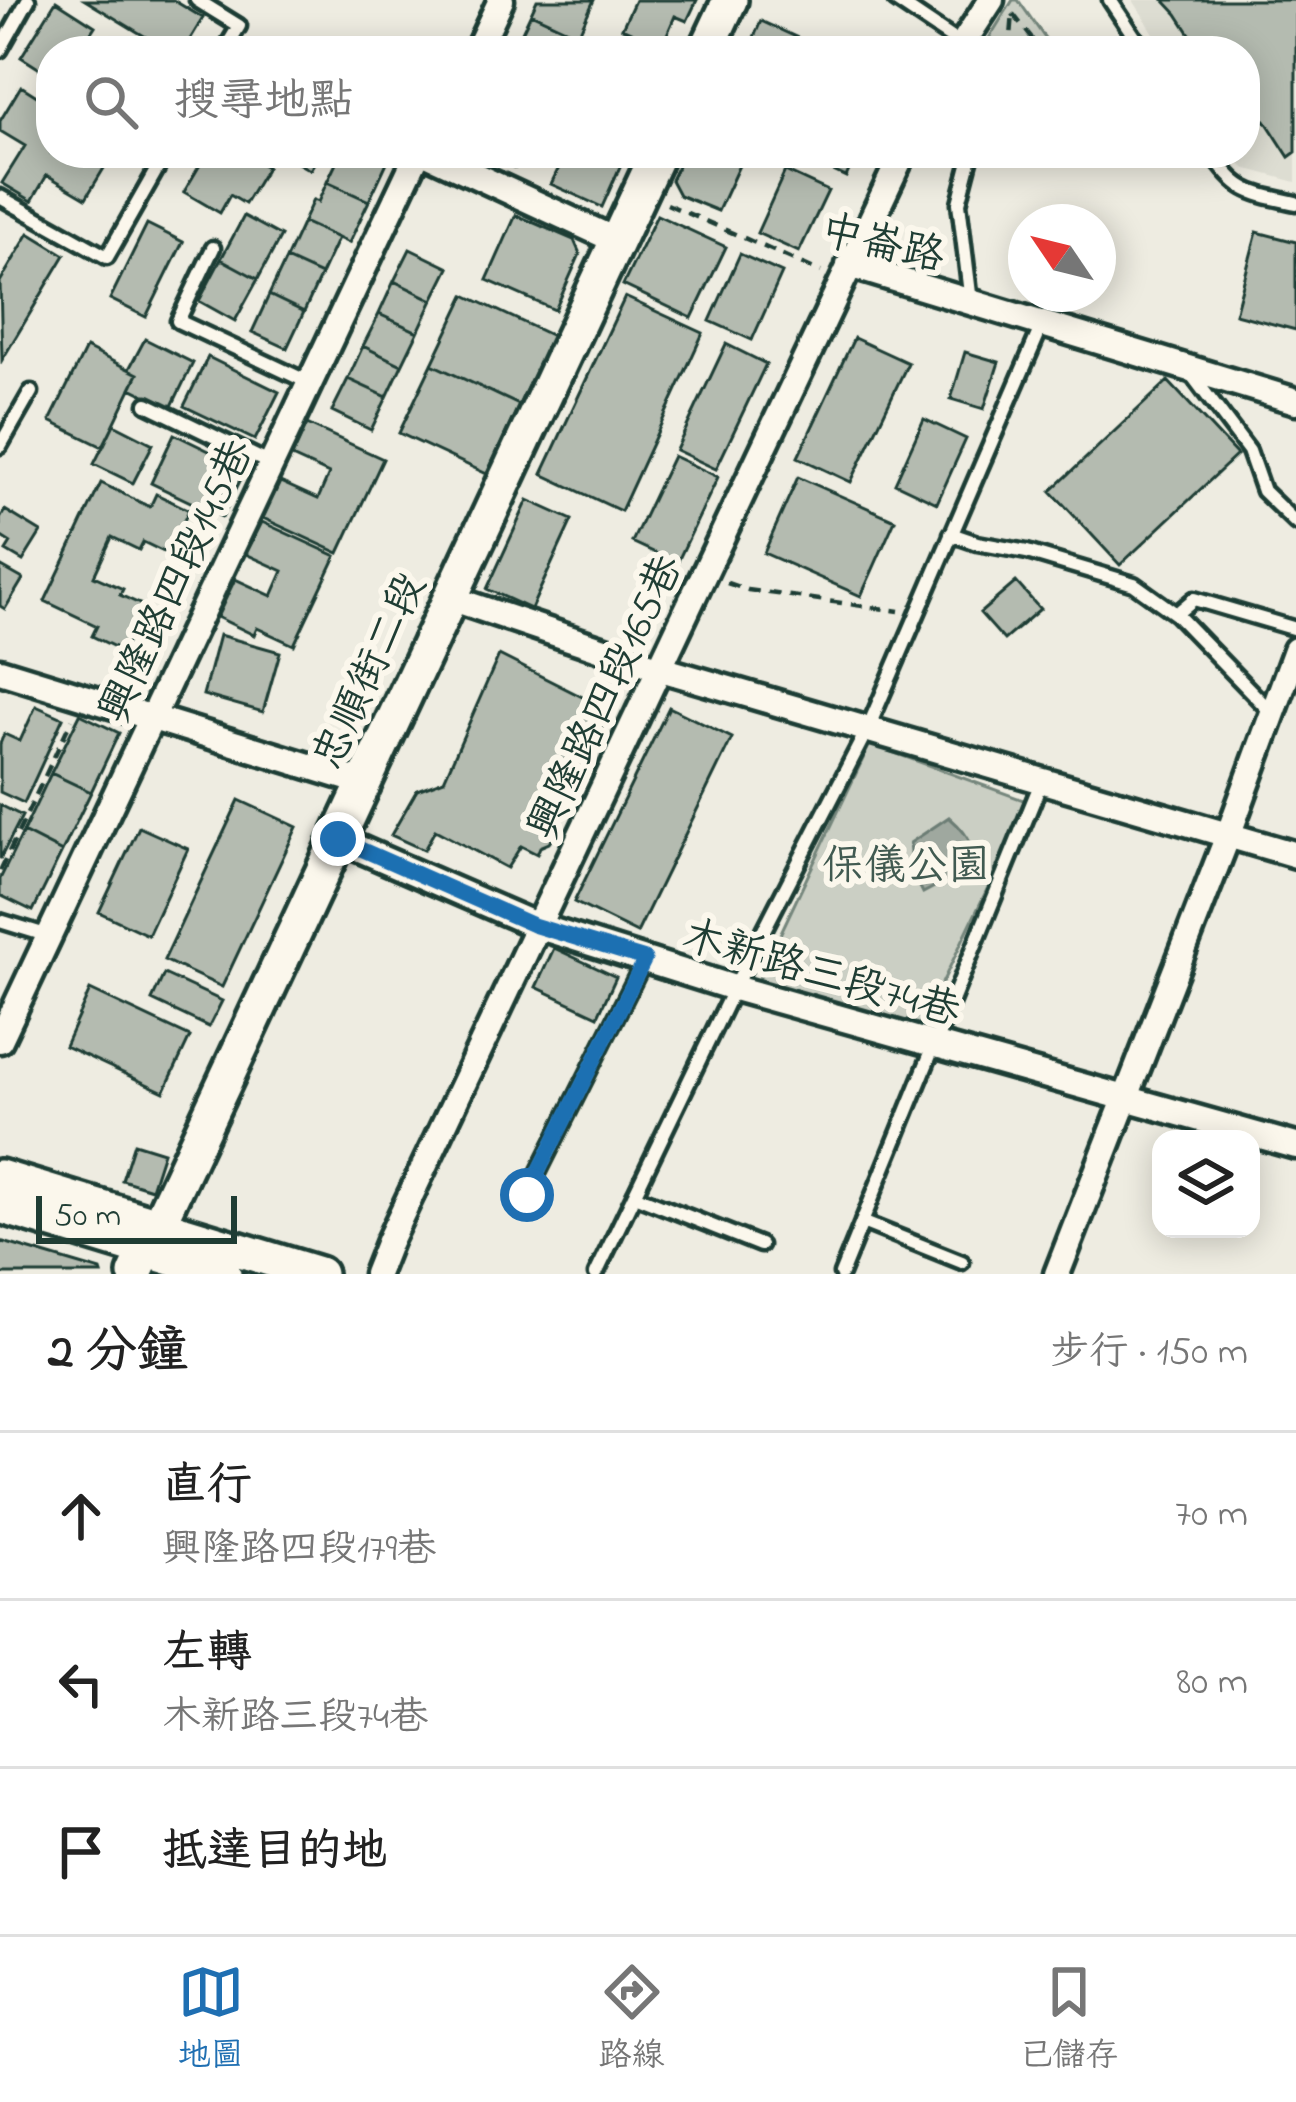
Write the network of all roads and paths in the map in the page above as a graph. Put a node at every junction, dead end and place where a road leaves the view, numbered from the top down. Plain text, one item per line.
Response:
1 (28, 0) edge
2 (197, 0) edge
3 (501, 0) edge
4 (730, 0) edge
5 (895, 0) edge
6 (1002, 0) edge
7 (1110, 0) edge
8 (1002, 7) edge
9 (232, 36) edge
10 (484, 36) edge
11 (713, 36) edge
12 (944, 36) edge
13 (972, 36) edge
14 (1011, 36) edge
15 (1030, 36) edge
16 (1134, 36) edge
17 (0, 50) edge
18 (157, 168) edge
19 (411, 168) edge
20 (459, 168) edge
21 (651, 168) edge
22 (896, 168) edge
23 (968, 168) edge
24 (1222, 168) edge
25 (640, 191) junction
26 (0, 197) edge
27 (1296, 202) edge
28 (617, 241) junction
29 (213, 248) dead end
30 (849, 265) junction
31 (971, 302) junction
32 (1042, 324) junction
33 (1186, 368) junction
34 (310, 383) junction
35 (31, 392) dead end
36 (1296, 401) edge
37 (147, 404) dead end
38 (0, 446) edge
39 (272, 464) junction
40 (1296, 523) edge
41 (951, 534) junction
42 (704, 576) junction
43 (451, 598) junction
44 (1176, 614) junction
45 (916, 616) junction
46 (1296, 629) edge
47 (1296, 650) edge
48 (661, 669) junction
49 (0, 671) edge
50 (82, 697) junction
51 (1273, 713) junction
52 (152, 718) junction
53 (868, 728) junction
54 (1042, 779) junction
55 (364, 783) junction
56 (1229, 833) junction
57 (338, 839) junction
58 (1296, 855) edge
59 (0, 871) edge
60 (0, 921) edge
61 (537, 926) junction
62 (49, 936) junction
63 (645, 959) junction
64 (734, 988) junction
65 (0, 1040) edge
66 (933, 1044) junction
67 (1125, 1098) junction
68 (1296, 1146) edge
69 (0, 1178) edge
70 (527, 1195) dead end
71 (634, 1195) junction
72 (0, 1206) edge
73 (862, 1222) junction
74 (760, 1245) dead end
75 (146, 1250) edge
76 (962, 1262) dead end
77 (224, 1274) edge
78 (320, 1274) edge
79 (376, 1274) edge
80 (596, 1274) edge
81 (841, 1274) edge
82 (1057, 1274) edge

1 - 17 lane
2 - 9 lane
3 - 10 street
4 - 11 street
5 - 12 lane
6 - 8 path
7 - 16 lane
8 - 13 street
8 - 14 path
8 - 15 path
18 - 26 lane
19 - 34 street, 興隆路四段145巷
20 - 28 street
21 - 25 street, 忠順街二段
22 - 30 street, 興隆路四段165巷
23 - 31 lane
24 - 27 lane
25 - 28 street, 忠順街二段
25 - 30 path, 中崙路
28 - 43 street, 忠順街二段
29 - 34 lane
30 - 31 street, 中崙路
30 - 42 street, 興隆路四段165巷
31 - 32 street, 中崙路
32 - 33 street, 中崙路
32 - 41 lane
33 - 36 street, 中崙路
33 - 40 lane
34 - 39 street, 興隆路四段145巷
35 - 38 lane
37 - 39 lane
39 - 52 street, 興隆路四段145巷
41 - 44 lane
41 - 45 lane
42 - 45 path
42 - 48 street, 興隆路四段165巷
43 - 48 street
43 - 55 street, 忠順街二段
44 - 46 lane
44 - 51 lane
45 - 53 lane
47 - 51 street
48 - 53 street
48 - 61 street, 興隆路四段165巷
49 - 50 street
50 - 52 street
50 - 59 path
51 - 56 street
52 - 55 street
52 - 62 street, 興隆路四段145巷
53 - 54 street
53 - 64 lane
54 - 56 street
54 - 66 lane
55 - 57 street, 忠順街二段
56 - 58 street
56 - 67 street
57 - 61 street, 木新路三段74巷
57 - 75 street, 忠順街二段
60 - 62 lane
61 - 63 street, 木新路三段74巷
61 - 79 street, 興隆路四段165巷
62 - 65 street, 興隆路四段145巷
63 - 64 street, 木新路三段74巷
63 - 70 lane
64 - 66 street, 木新路三段74巷
64 - 71 lane
66 - 67 street, 木新路三段74巷
66 - 73 lane
67 - 68 street, 木新路三段74巷
67 - 82 street
69 - 75 street
71 - 74 lane
71 - 80 lane
72 - 75 street
73 - 76 lane
73 - 81 lane
75 - 77 street
75 - 78 street

